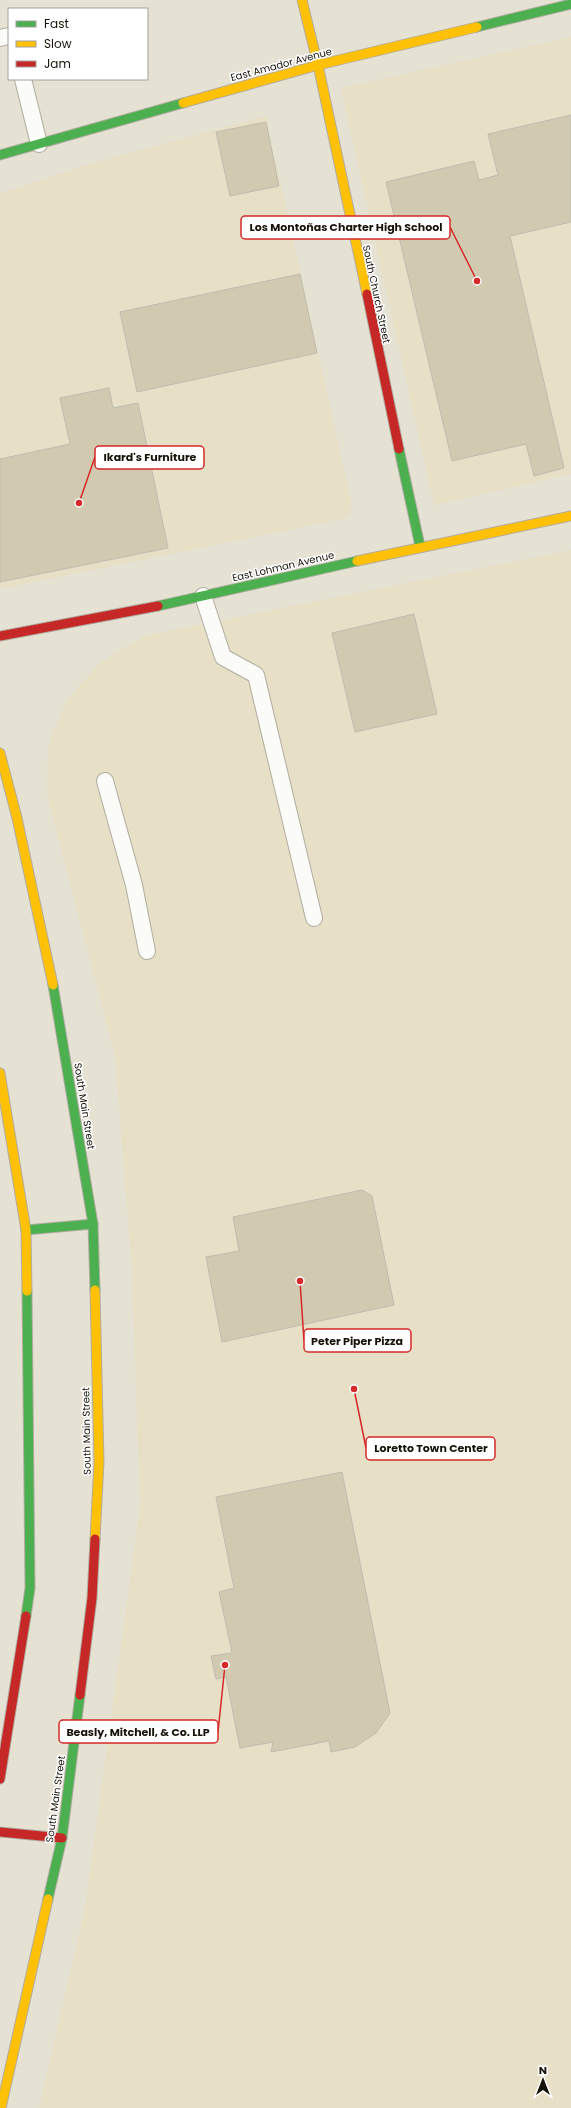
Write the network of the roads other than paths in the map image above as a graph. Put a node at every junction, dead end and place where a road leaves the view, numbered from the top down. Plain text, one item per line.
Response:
1 (302, 0) edge
2 (571, 4) edge
3 (318, 65) junction
4 (22, 80) edge
5 (39, 144) junction
6 (0, 155) edge
7 (571, 516) edge
8 (420, 546) junction
9 (202, 596) junction
10 (0, 636) edge
11 (0, 753) edge
12 (105, 781) dead end
13 (314, 918) dead end
14 (147, 951) dead end
15 (0, 1073) edge
16 (93, 1224) junction
17 (26, 1230) junction
18 (0, 1779) edge
19 (0, 1832) edge
20 (62, 1838) junction
21 (1, 2108) edge

1 - 3 main road, South Church Street
2 - 3 main road, East Amador Avenue
3 - 5 main road, East Amador Avenue
3 - 8 main road, South Church Street
4 - 5 lane
5 - 6 main road, East Amador Avenue
7 - 8 main road, East Lohman Avenue
8 - 9 main road, East Lohman Avenue
9 - 10 main road, East Lohman Avenue
9 - 13 lane
11 - 16 main road, South Main Street
12 - 14 lane
15 - 17 main road
16 - 17 main road
16 - 20 main road, South Main Street
17 - 18 main road
19 - 20 main road
20 - 21 main road, South Main Street

